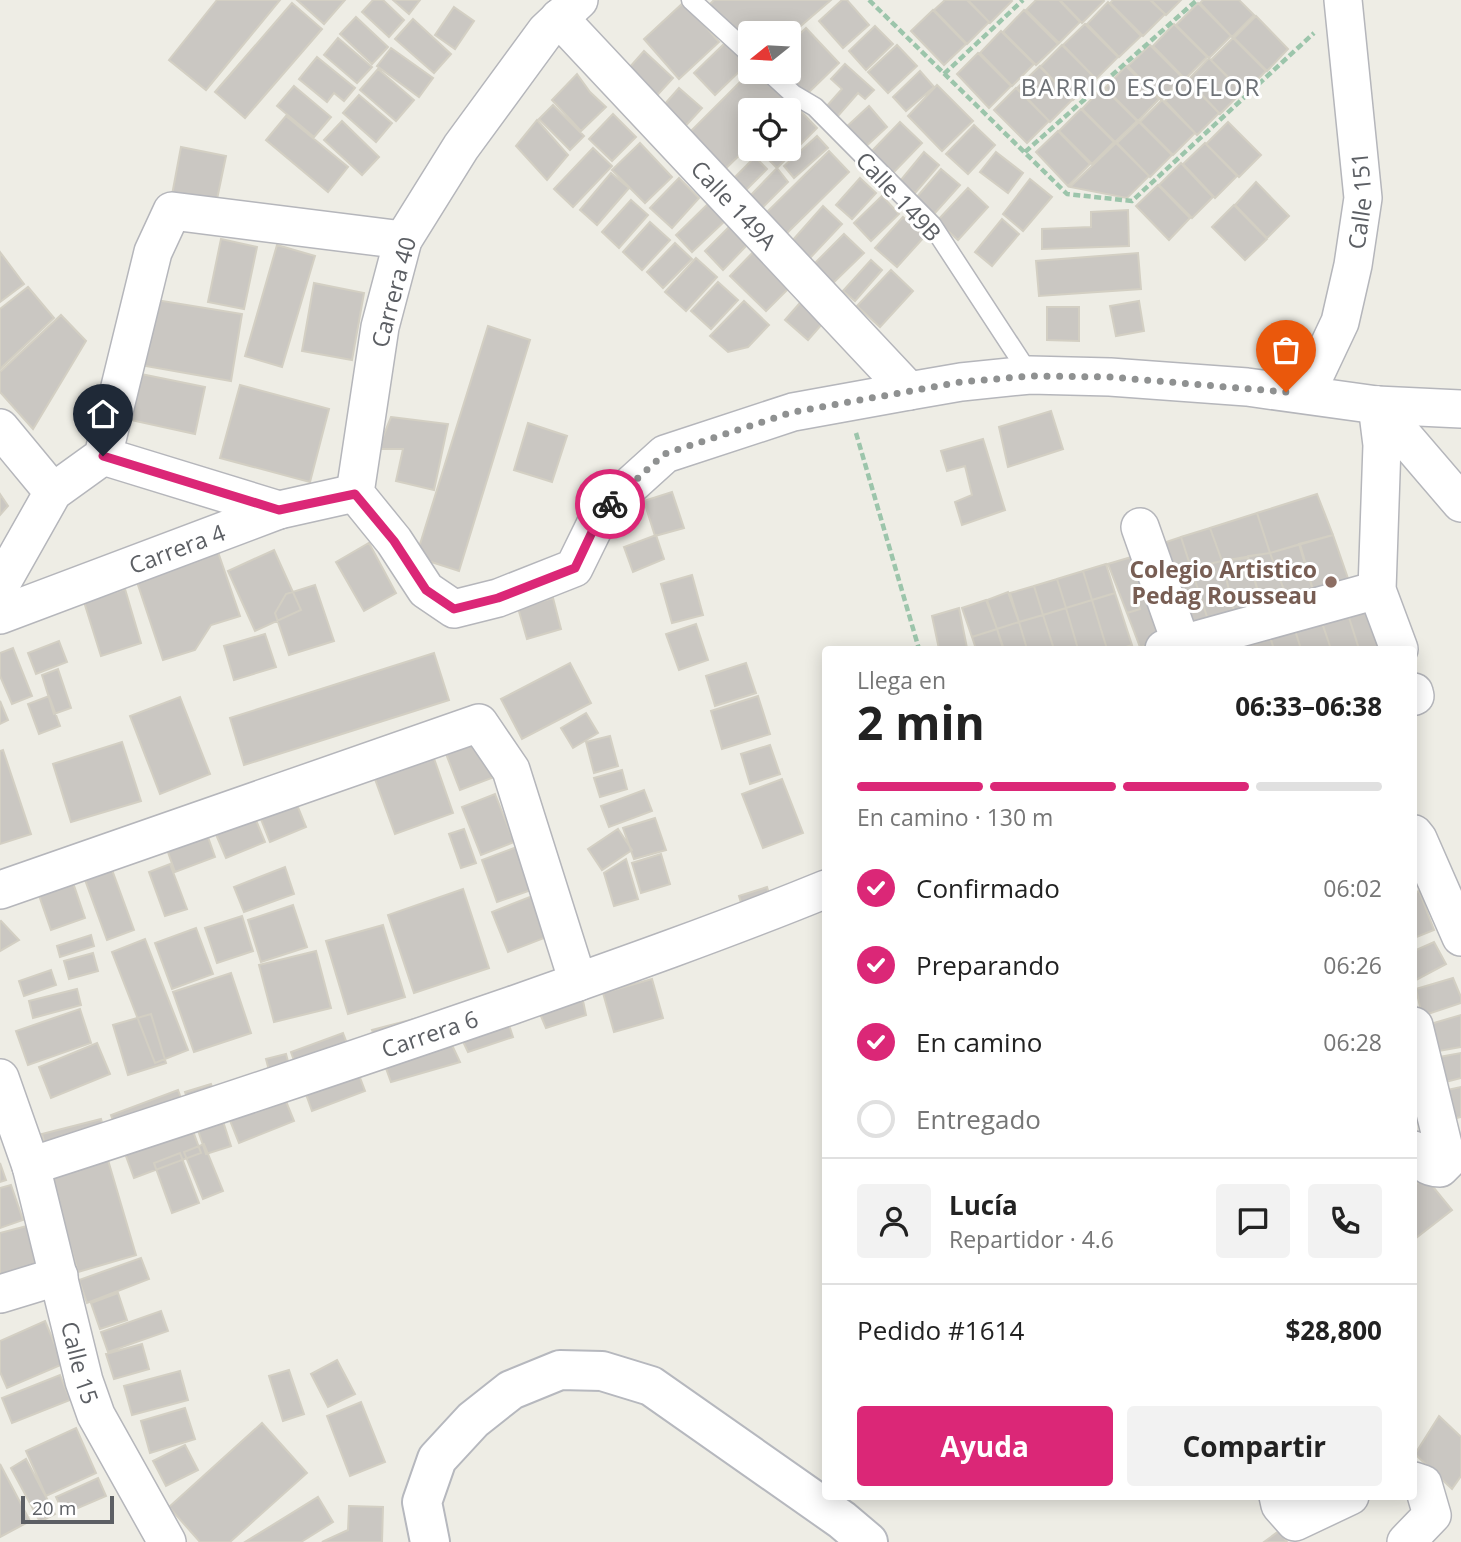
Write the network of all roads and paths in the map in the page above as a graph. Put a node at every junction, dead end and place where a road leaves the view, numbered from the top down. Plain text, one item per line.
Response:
1 (691, 0) edge
2 (869, 0) edge
3 (1023, 0) edge
4 (1197, 0) edge
5 (1344, 2) edge
6 (569, 9) edge
7 (738, 43) edge
8 (944, 74) junction
9 (782, 84) edge
10 (1024, 153) junction
11 (402, 240) junction
12 (1030, 376) junction
13 (909, 391) junction
14 (1306, 394) junction
15 (847, 402) junction
16 (1377, 405) junction
17 (1461, 409) edge
18 (0, 428) edge
19 (103, 456) junction
20 (53, 492) junction
21 (355, 494) junction
22 (1461, 503) edge
23 (279, 510) junction
24 (1140, 527) dead end
25 (0, 586) edge
26 (1377, 590) junction
27 (0, 615) edge
28 (918, 646) edge
29 (1175, 646) edge
30 (1183, 646) edge
31 (1398, 646) edge
32 (1417, 843) edge
33 (0, 890) edge
34 (822, 891) edge
35 (1461, 937) edge
36 (578, 982) junction
37 (1417, 1038) edge
38 (0, 1078) edge
39 (1417, 1155) edge
40 (31, 1166) junction
41 (59, 1276) junction
42 (0, 1294) edge
43 (1417, 1482) edge
44 (1279, 1500) edge
45 (1342, 1500) edge
46 (166, 1542) edge
47 (430, 1542) edge
48 (868, 1542) edge
49 (1406, 1542) edge

1 - 7 lane
2 - 8 path
3 - 8 path
4 - 10 path
5 - 10 path
5 - 14 street, Calle 151
6 - 11 street, Carrera 40
6 - 13 street, Calle 149A
8 - 10 path
9 - 12 lane, Calle 149B
11 - 19 street
11 - 21 street, Carrera 40
12 - 13 street
12 - 14 street
13 - 15 street
14 - 16 street
15 - 21 street
15 - 28 path
16 - 17 street
16 - 22 street
16 - 26 street
18 - 20 street
19 - 20 street
19 - 23 street
20 - 25 street
21 - 23 street, Carrera 4
23 - 27 street, Carrera 4
24 - 29 street
26 - 30 street
26 - 31 street
32 - 35 street
33 - 36 street
34 - 36 street, Carrera 6
36 - 40 street, Carrera 6
37 - 39 street
38 - 40 street
40 - 41 street, Calle 15
41 - 42 street
41 - 46 street, Calle 15
43 - 49 street
44 - 45 street
47 - 48 street

